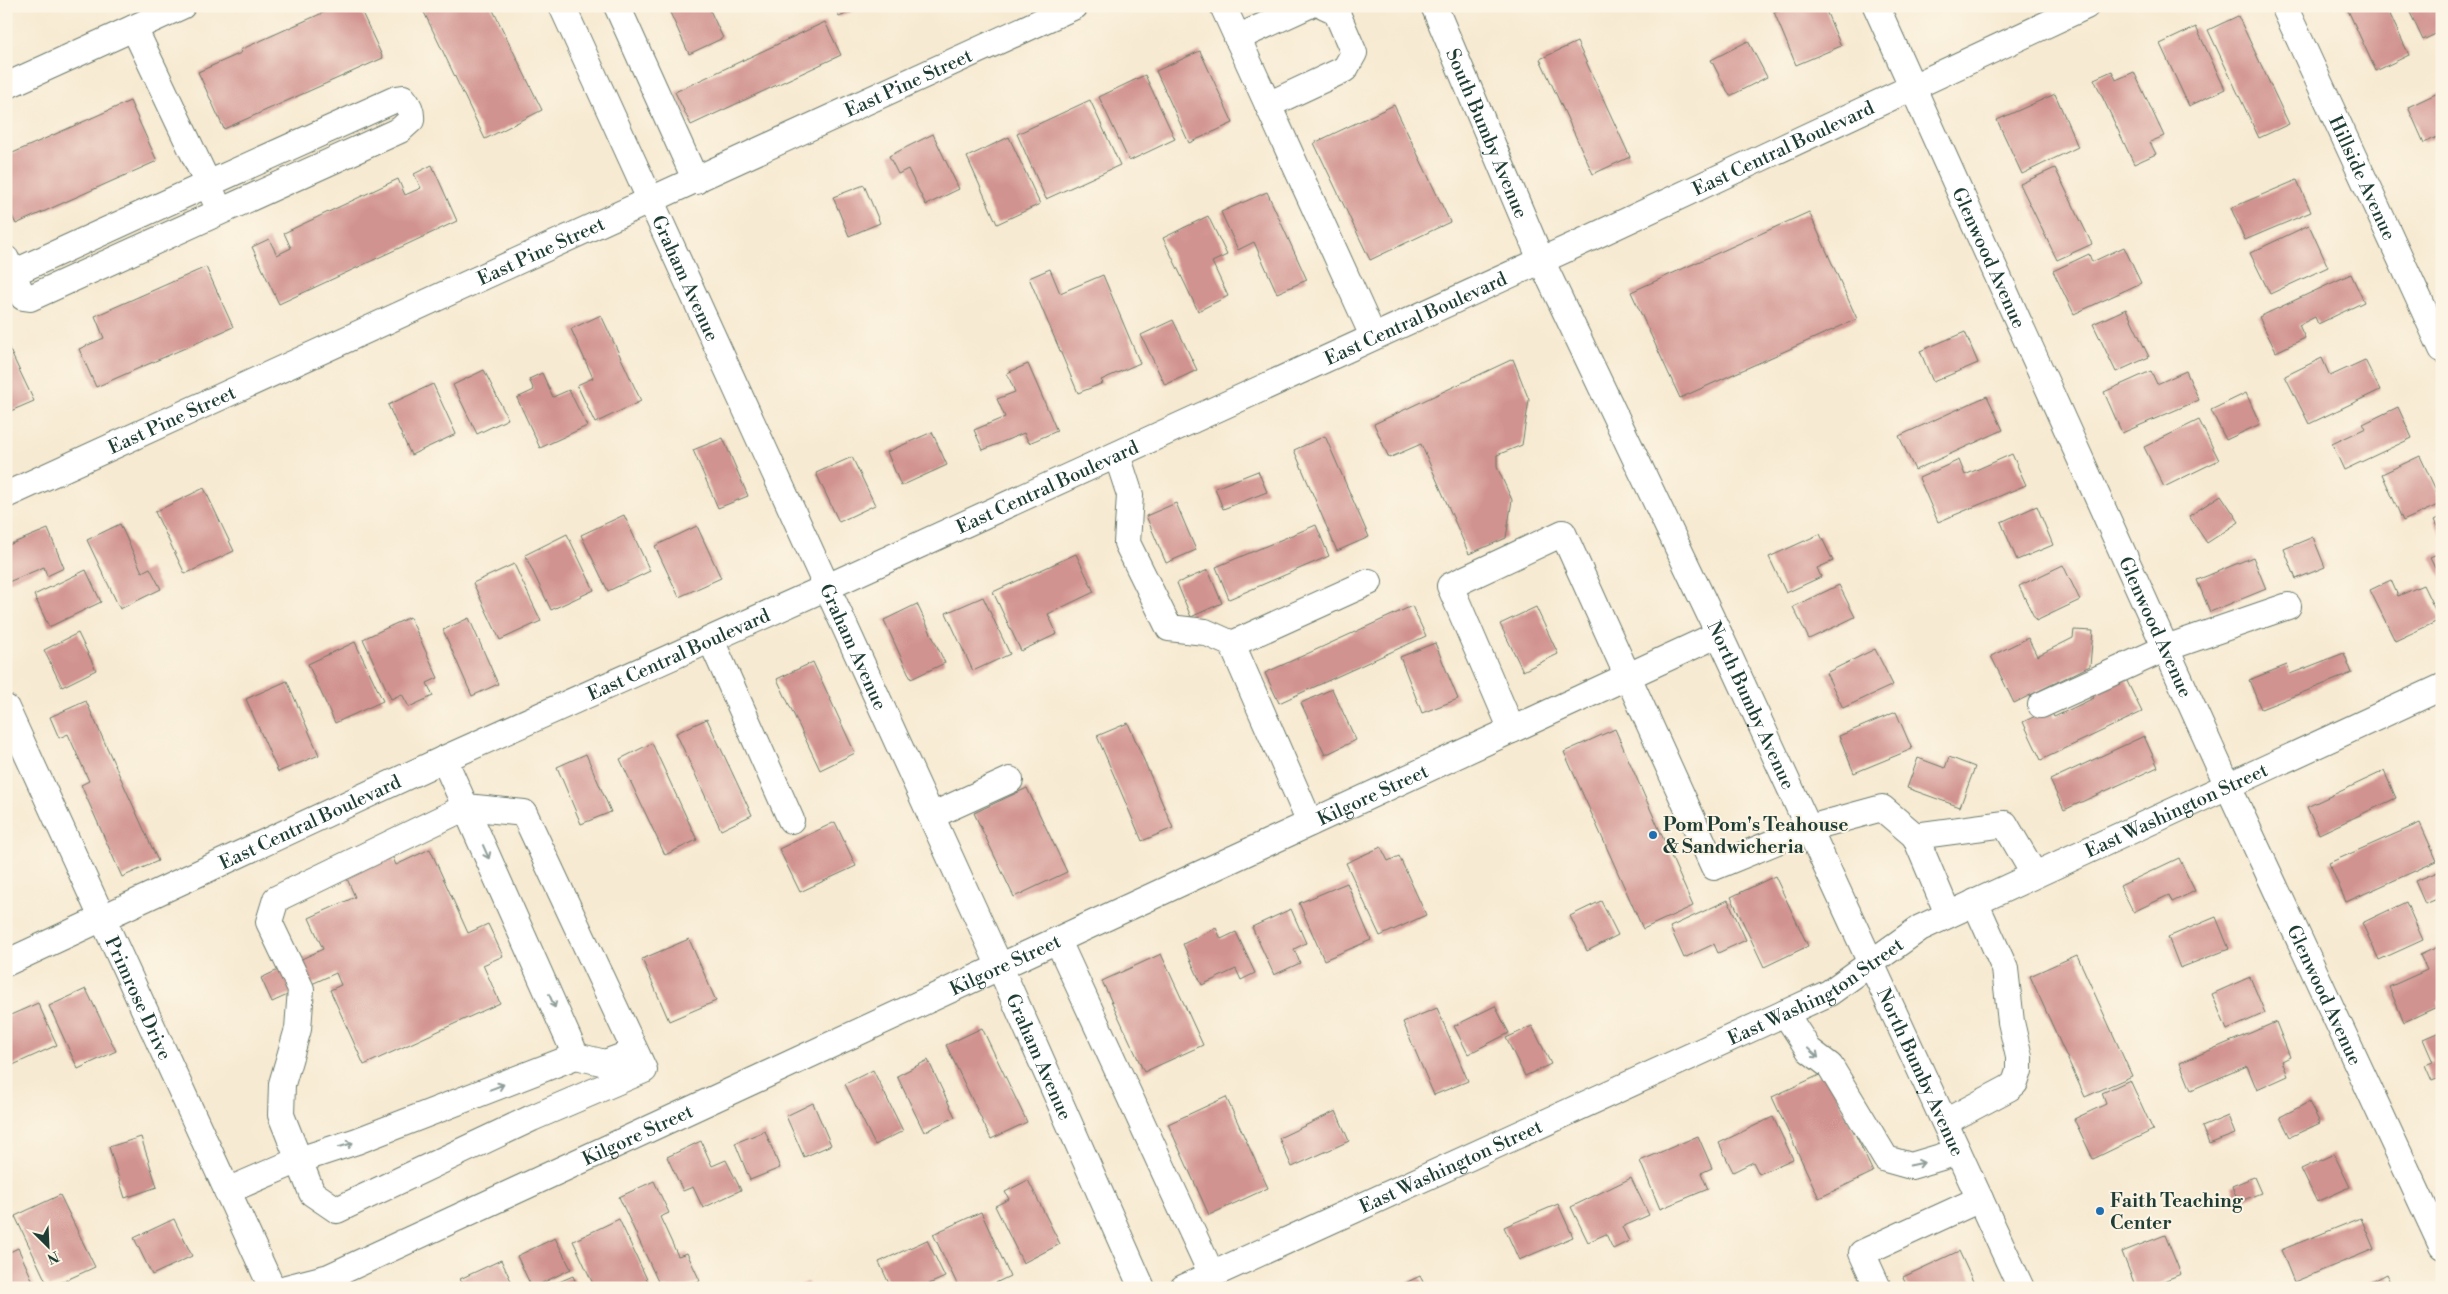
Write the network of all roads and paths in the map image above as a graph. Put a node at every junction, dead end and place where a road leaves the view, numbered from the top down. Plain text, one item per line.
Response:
1 (182, 6) edge
2 (562, 6) edge
3 (617, 6) edge
4 (1075, 6) edge
5 (1223, 6) edge
6 (1307, 6) edge
7 (1325, 6) edge
8 (1434, 6) edge
9 (1876, 6) edge
10 (2086, 6) edge
11 (2284, 6) edge
12 (134, 28) junction
13 (1237, 38) junction
14 (6, 86) edge
15 (1912, 86) junction
16 (1268, 105) junction
17 (696, 181) junction
18 (208, 184) junction
19 (649, 202) junction
20 (220, 211) junction
21 (1541, 260) junction
22 (9, 266) edge
23 (1373, 336) junction
24 (2442, 349) edge
25 (1117, 455) junction
26 (6, 495) edge
27 (1369, 582) dead end
28 (825, 588) junction
29 (2288, 606) dead end
30 (1719, 634) junction
31 (711, 640) junction
32 (1232, 644) junction
33 (2166, 648) junction
34 (1628, 676) junction
35 (2442, 687) edge
36 (2041, 705) dead end
37 (6, 708) edge
38 (1512, 730) junction
39 (444, 759) junction
40 (1010, 780) dead end
41 (2227, 784) junction
42 (466, 808) junction
43 (931, 816) junction
44 (791, 820) dead end
45 (1310, 824) junction
46 (1810, 828) junction
47 (1915, 836) junction
48 (2034, 874) junction
49 (1975, 902) junction
50 (1948, 914) junction
51 (103, 919) junction
52 (1058, 941) junction
53 (1872, 962) junction
54 (6, 963) edge
55 (1000, 967) junction
56 (1785, 1013) junction
57 (576, 1056) junction
58 (640, 1061) junction
59 (1945, 1122) junction
60 (1958, 1152) junction
61 (299, 1160) junction
62 (227, 1192) junction
63 (1980, 1199) junction
64 (2442, 1246) edge
65 (1212, 1275) junction
66 (272, 1288) edge
67 (286, 1288) edge
68 (1142, 1288) edge
69 (1183, 1288) edge
70 (1878, 1288) edge
71 (2021, 1288) edge

1 - 12 street
2 - 19 street, Graham Avenue
3 - 17 street
4 - 17 street, East Pine Street
5 - 13 street
6 - 13 street
7 - 16 street
8 - 21 street, South Bumby Avenue
9 - 15 street, Glenwood Avenue
10 - 15 street, East Central Boulevard
11 - 24 street, Hillside Avenue
12 - 14 street
12 - 18 street
13 - 16 street
15 - 21 street, East Central Boulevard
15 - 33 street, Glenwood Avenue
16 - 23 street
17 - 19 street, East Pine Street
18 - 20 street
18 - 20 street
18 - 22 street
19 - 26 street, East Pine Street
19 - 28 street, Graham Avenue
20 - 22 street
21 - 23 street, East Central Boulevard
21 - 30 street, North Bumby Avenue
23 - 25 street, East Central Boulevard
25 - 28 street, East Central Boulevard
25 - 32 street
27 - 32 street
28 - 31 street, East Central Boulevard
28 - 43 street, Graham Avenue
29 - 33 street
30 - 34 street, Kilgore Street
30 - 46 street, North Bumby Avenue
31 - 39 street, East Central Boulevard
31 - 44 street
32 - 45 street
33 - 36 street
33 - 41 street, Glenwood Avenue
34 - 38 street, Kilgore Street
34 - 38 street
34 - 46 street
35 - 41 street, East Washington Street
37 - 51 street, Primrose Drive
38 - 45 street, Kilgore Street
39 - 42 street
39 - 51 street, East Central Boulevard
40 - 43 street
41 - 48 street, East Washington Street
41 - 64 street, Glenwood Avenue
42 -> 57 street
42 - 58 street
42 - 61 street
43 - 55 street, Graham Avenue
45 - 52 street, Kilgore Street
46 - 47 street
46 - 53 street, North Bumby Avenue
47 - 48 street
47 - 50 street
48 - 49 street, East Washington Street
49 - 50 street, East Washington Street
49 - 59 street
50 - 53 street, East Washington Street
51 - 54 street, East Central Boulevard
51 - 62 street, Primrose Drive
52 - 55 street, Kilgore Street
52 - 65 street
53 - 56 street, East Washington Street
53 - 59 street, North Bumby Avenue
55 - 67 street, Kilgore Street
55 - 68 street, Graham Avenue
56 -> 60 street
56 - 65 street, East Washington Street
57 - 58 street
61 -> 57 street
58 - 61 street
59 - 60 street, North Bumby Avenue
60 - 63 street, North Bumby Avenue
61 - 62 street
62 - 66 street, Primrose Drive
63 - 70 street
63 - 71 street, North Bumby Avenue
65 - 69 street, East Washington Street

